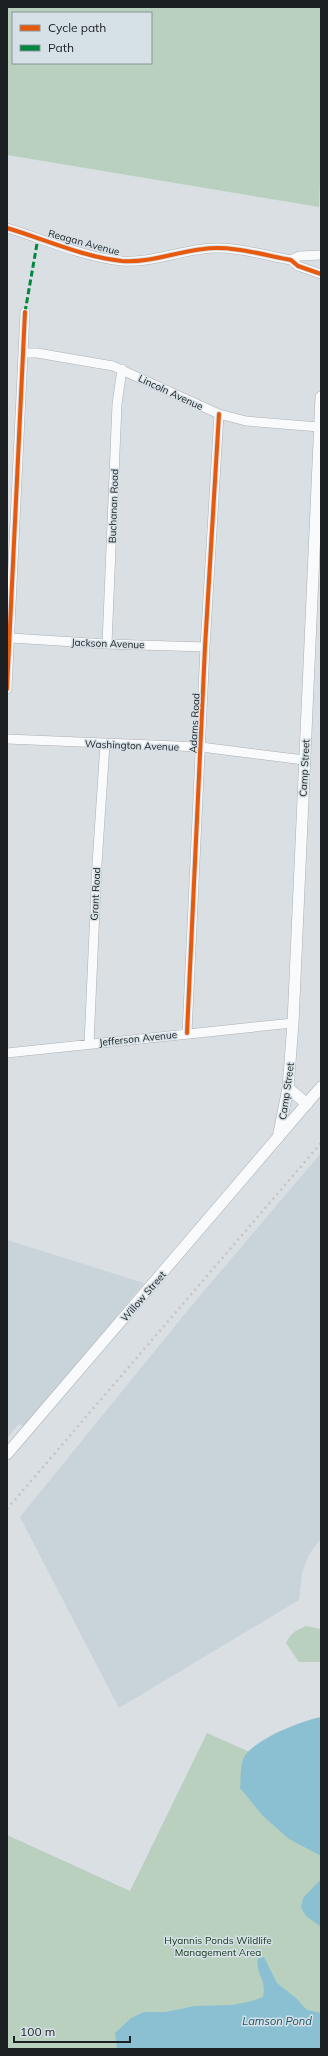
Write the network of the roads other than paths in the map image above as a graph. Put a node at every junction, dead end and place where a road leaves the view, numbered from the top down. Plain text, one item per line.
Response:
1 (7, 228) edge
2 (321, 255) edge
3 (291, 260) junction
4 (321, 274) edge
5 (25, 312) dead end
6 (23, 353) junction
7 (122, 369) junction
8 (321, 397) edge
9 (321, 403) edge
10 (219, 414) junction
11 (319, 427) junction
12 (11, 638) junction
13 (107, 644) junction
14 (205, 647) junction
15 (7, 689) edge
16 (7, 739) edge
17 (105, 744) junction
18 (201, 747) junction
19 (304, 760) junction
20 (293, 1023) junction
21 (187, 1033) junction
22 (89, 1044) junction
23 (7, 1053) edge
24 (321, 1087) edge
25 (288, 1088) junction
26 (307, 1104) junction
27 (278, 1138) junction
28 (7, 1454) edge

1 - 3 street, Reagan Avenue
2 - 3 street, Reagan Avenue
3 - 4 street, Reagan Avenue
5 - 6 street
6 - 7 street, Lincoln Avenue
6 - 12 street
7 - 10 street, Lincoln Avenue
7 - 13 street, Buchanan Road
8 - 9 main road, Camp Street
9 - 11 main road, Camp Street
10 - 11 street, Lincoln Avenue
10 - 14 street, Adams Road
11 - 19 main road, Camp Street
12 - 13 street, Jackson Avenue
12 - 15 street
13 - 14 street, Jackson Avenue
14 - 18 street, Adams Road
16 - 17 street, Washington Avenue
17 - 18 street, Washington Avenue
17 - 22 street, Grant Road
18 - 19 street, Washington Avenue
18 - 21 street, Adams Road
19 - 20 main road, Camp Street
20 - 21 street, Jefferson Avenue
20 - 25 main road, Camp Street
21 - 22 street, Jefferson Avenue
22 - 23 street, Jefferson Avenue
24 - 26 main road, Willow Street
25 - 26 main road
25 - 27 main road, Camp Street
26 - 27 main road, Willow Street
27 - 28 main road, Willow Street

